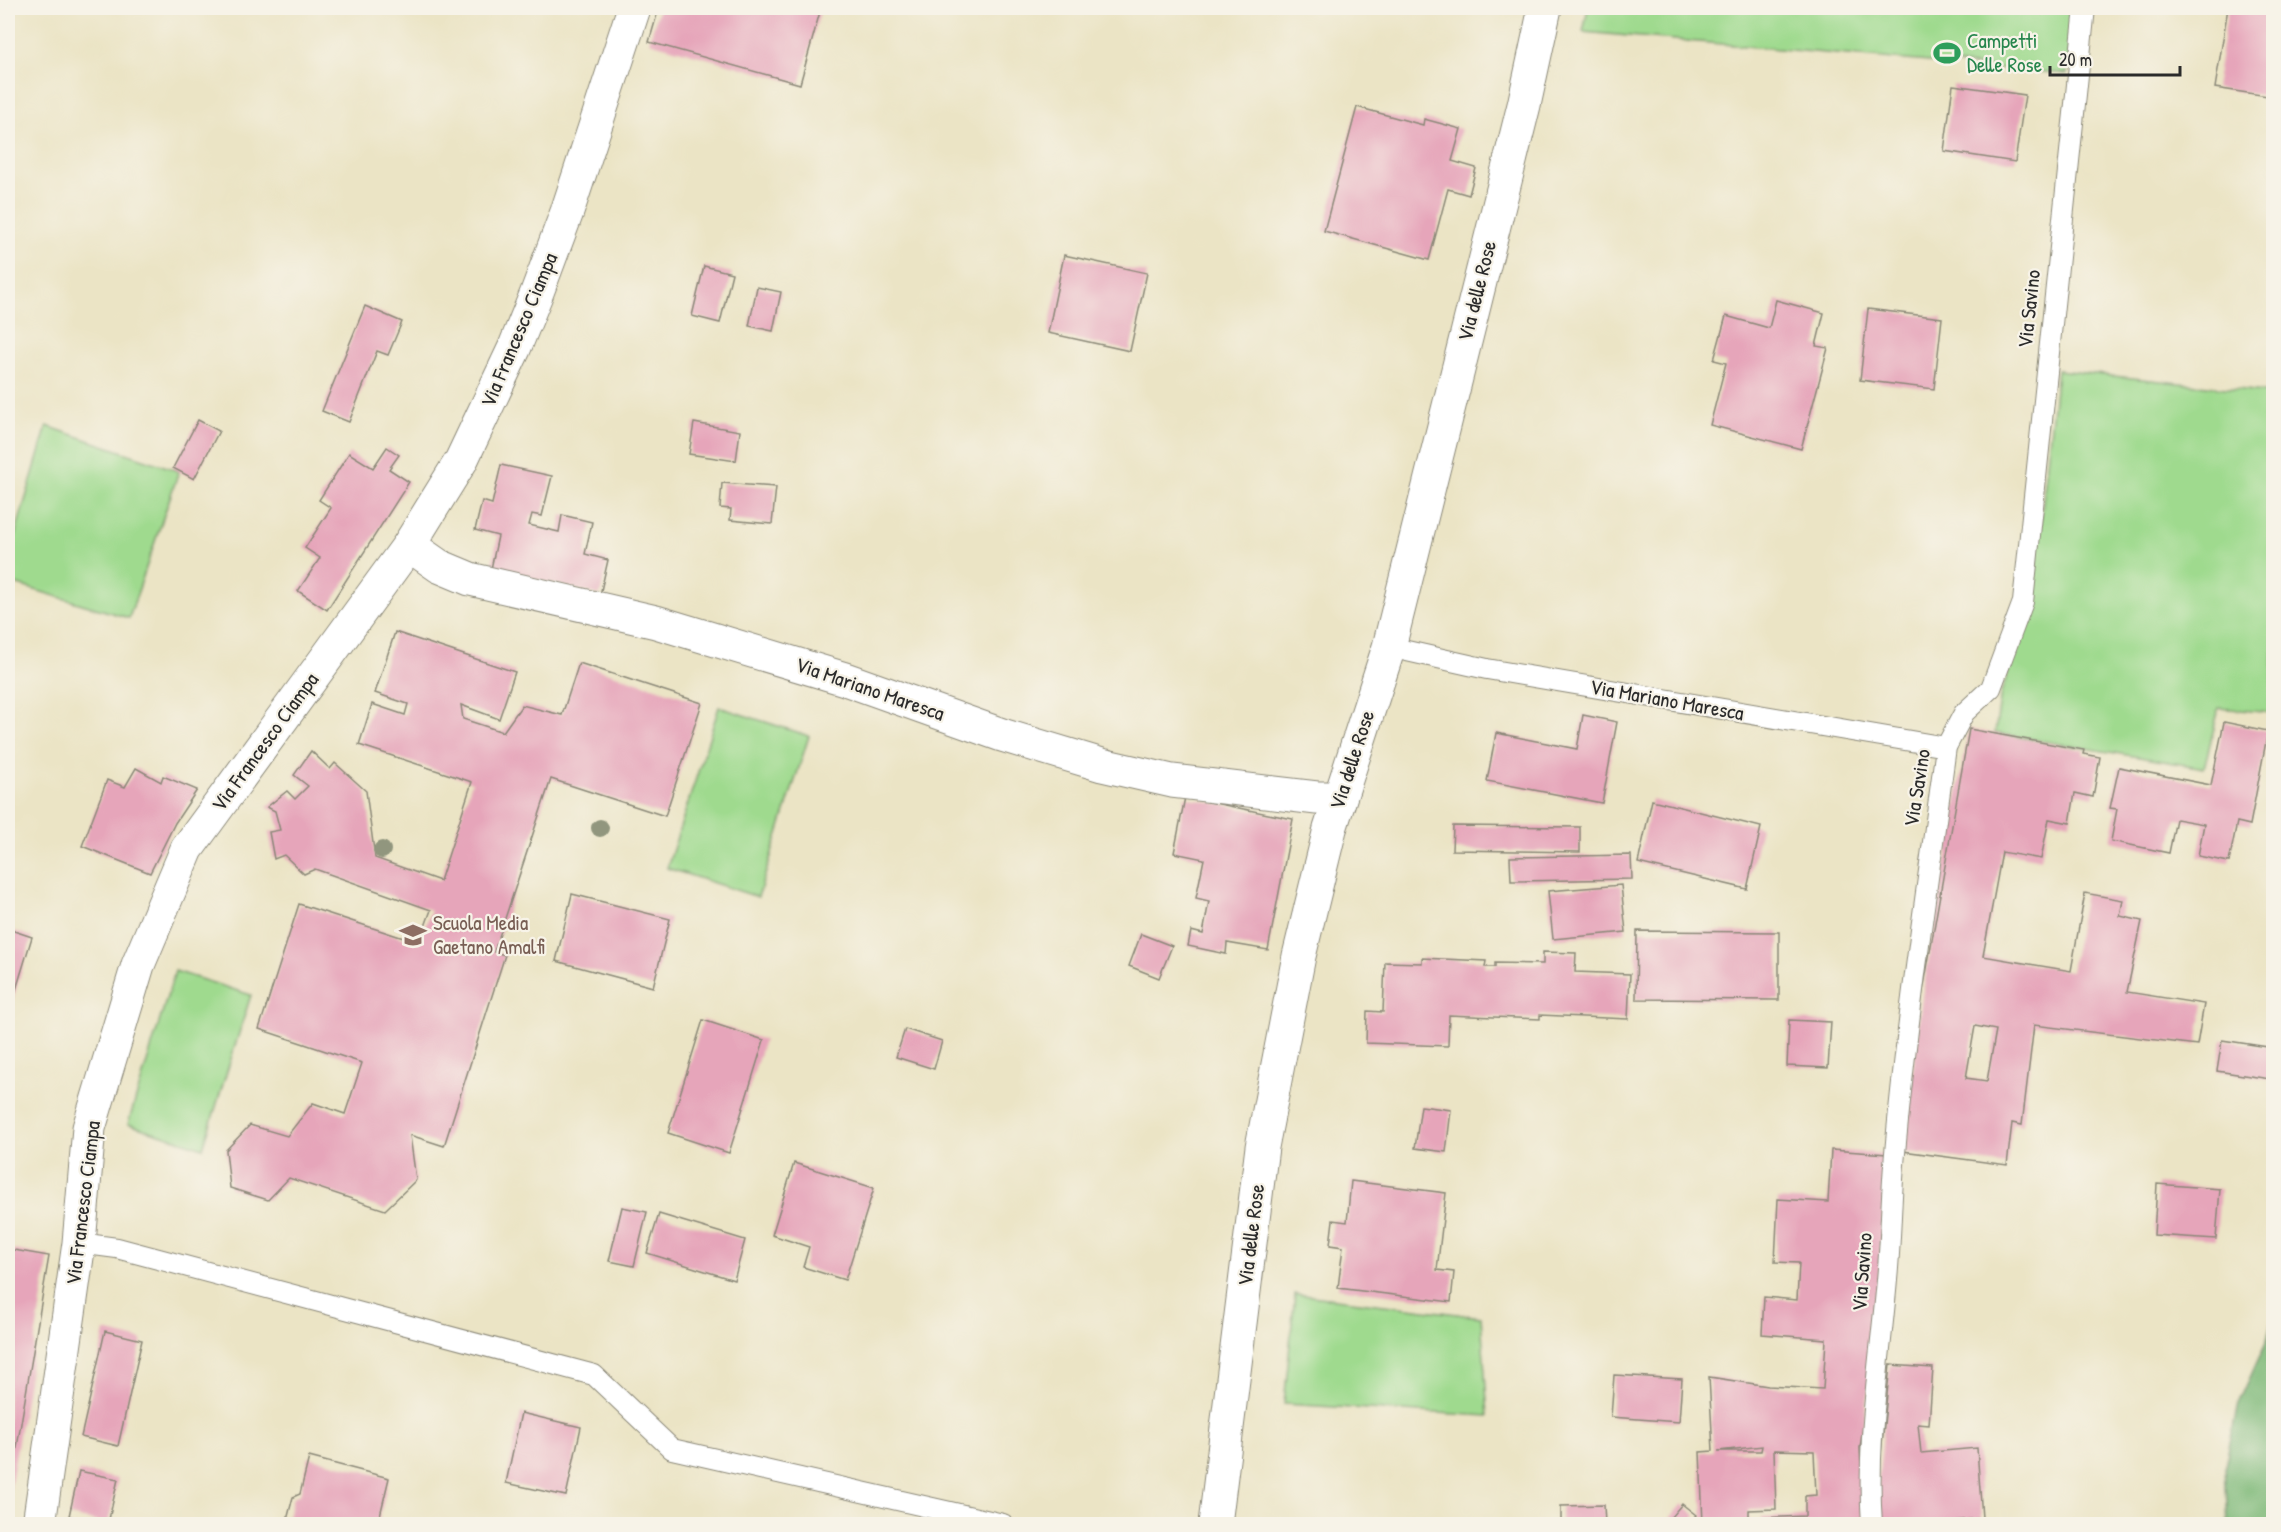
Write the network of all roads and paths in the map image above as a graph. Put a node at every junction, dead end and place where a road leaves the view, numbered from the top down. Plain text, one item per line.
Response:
1 (634, 8) edge
2 (1545, 8) edge
3 (2085, 8) edge
4 (410, 545) junction
5 (1389, 647) junction
6 (1946, 747) junction
7 (1339, 798) junction
8 (79, 1243) junction
9 (39, 1524) edge
10 (1003, 1524) edge
11 (1215, 1524) edge
12 (1872, 1524) edge

1 - 4 street, Via Francesco Ciampa
2 - 5 street, Via delle Rose
3 - 6 lane, Via Savino
4 - 7 street, Via Mariano Maresca
4 - 8 street, Via Francesco Ciampa
5 - 6 lane, Via Mariano Maresca
5 - 7 street, Via delle Rose
6 - 12 lane, Via Savino
7 - 11 street, Via delle Rose
8 - 9 street, Via Francesco Ciampa
8 - 10 lane

